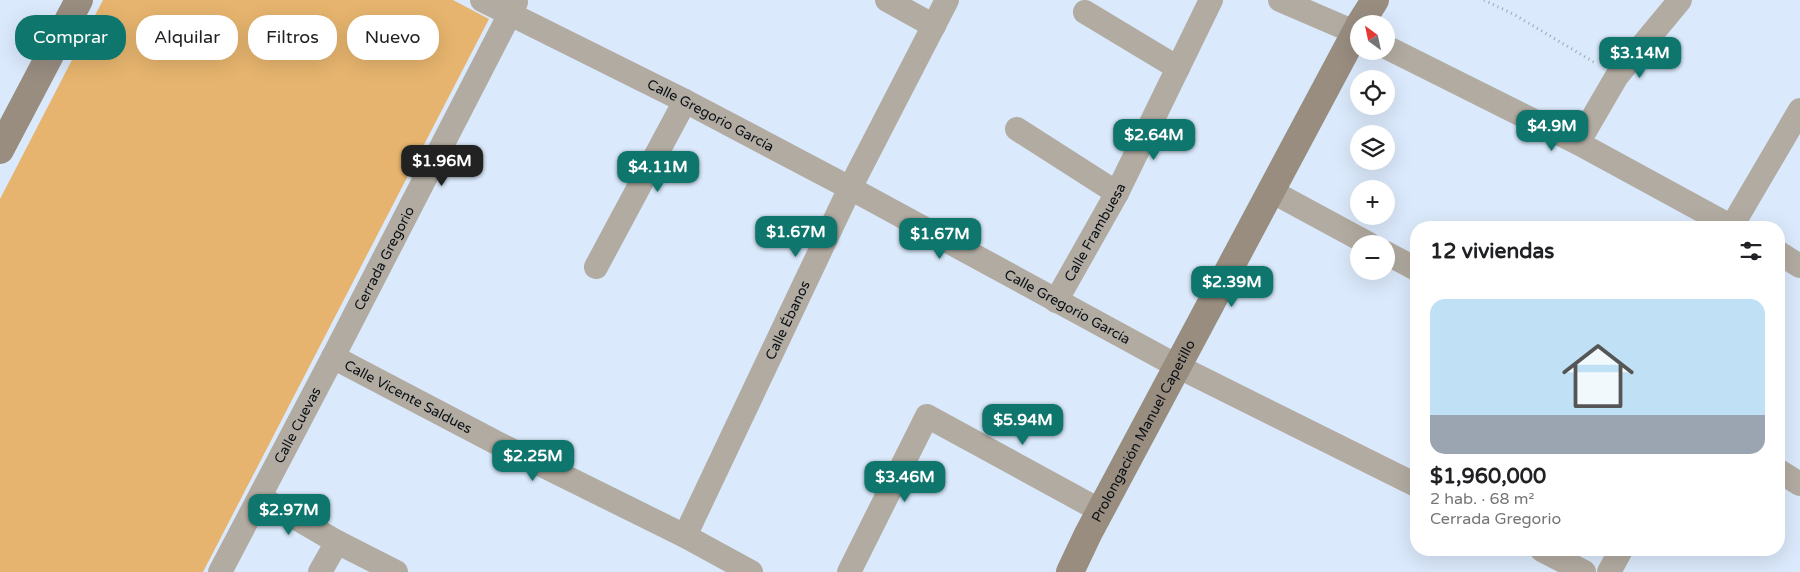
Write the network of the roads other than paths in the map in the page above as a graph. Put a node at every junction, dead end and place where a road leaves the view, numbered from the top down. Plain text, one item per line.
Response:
1 (78, 0) edge
2 (482, 0) edge
3 (886, 0) edge
4 (947, 0) edge
5 (1211, 0) edge
6 (1280, 0) edge
7 (1375, 0) edge
8 (1680, 0) edge
9 (513, 7) edge
10 (1085, 12) dead end
11 (1366, 15) edge
12 (934, 26) junction
13 (1350, 26) edge
14 (1350, 44) edge
15 (1395, 52) edge
16 (1178, 68) junction
17 (685, 101) junction
18 (1800, 110) edge
19 (1017, 129) dead end
20 (1578, 143) junction
21 (0, 150) edge
22 (850, 188) junction
23 (1271, 191) junction
24 (1116, 192) junction
25 (1722, 221) edge
26 (1736, 221) edge
27 (1352, 235) edge
28 (1785, 257) edge
29 (1395, 258) edge
30 (1410, 266) edge
31 (1800, 266) edge
32 (596, 267) dead end
33 (1056, 301) junction
34 (333, 357) junction
35 (1177, 366) junction
36 (1785, 475) edge
37 (1410, 482) edge
38 (1800, 484) edge
39 (260, 497) junction
40 (1101, 511) junction
41 (685, 536) junction
42 (337, 542) junction
43 (1553, 556) edge
44 (1618, 556) edge
45 (220, 572) edge
46 (320, 572) edge
47 (396, 572) edge
48 (751, 572) edge
49 (849, 572) edge
50 (1070, 572) edge
51 (1584, 572) edge
52 (1609, 572) edge

1 - 21 street
2 - 9 street, Calle Gregorio García
3 - 12 street
4 - 12 street, Calle Ébanos
5 - 16 street, Calle Frambuesa
6 - 13 street
7 - 11 street, Prolongación Manuel Capetillo
8 - 20 street
9 - 17 street, Calle Gregorio García
9 - 34 street, Cerrada Gregorio
10 - 16 street
12 - 22 street, Calle Ébanos
14 - 23 street, Prolongación Manuel Capetillo
15 - 20 street
16 - 24 street, Calle Frambuesa
17 - 22 street, Calle Gregorio García
17 - 32 street
18 - 26 street
19 - 24 street
20 - 25 street
22 - 33 street, Calle Gregorio García
22 - 41 street, Calle Ébanos
23 - 27 street
23 - 35 street, Prolongación Manuel Capetillo
24 - 33 street, Calle Frambuesa
28 - 31 street
29 - 30 street
33 - 35 street, Calle Gregorio García
34 - 39 street, Calle Cuevas
34 - 41 street, Calle Vicente Saldues
35 - 37 street, Calle Gregorio García
35 - 40 street, Prolongación Manuel Capetillo
36 - 38 street
39 - 42 street
39 - 45 street, Calle Cuevas
40 - 49 street
40 - 50 street, Prolongación Manuel Capetillo
41 - 48 street, Calle Vicente Saldues
42 - 46 street
42 - 47 street
43 - 51 street
44 - 52 street

